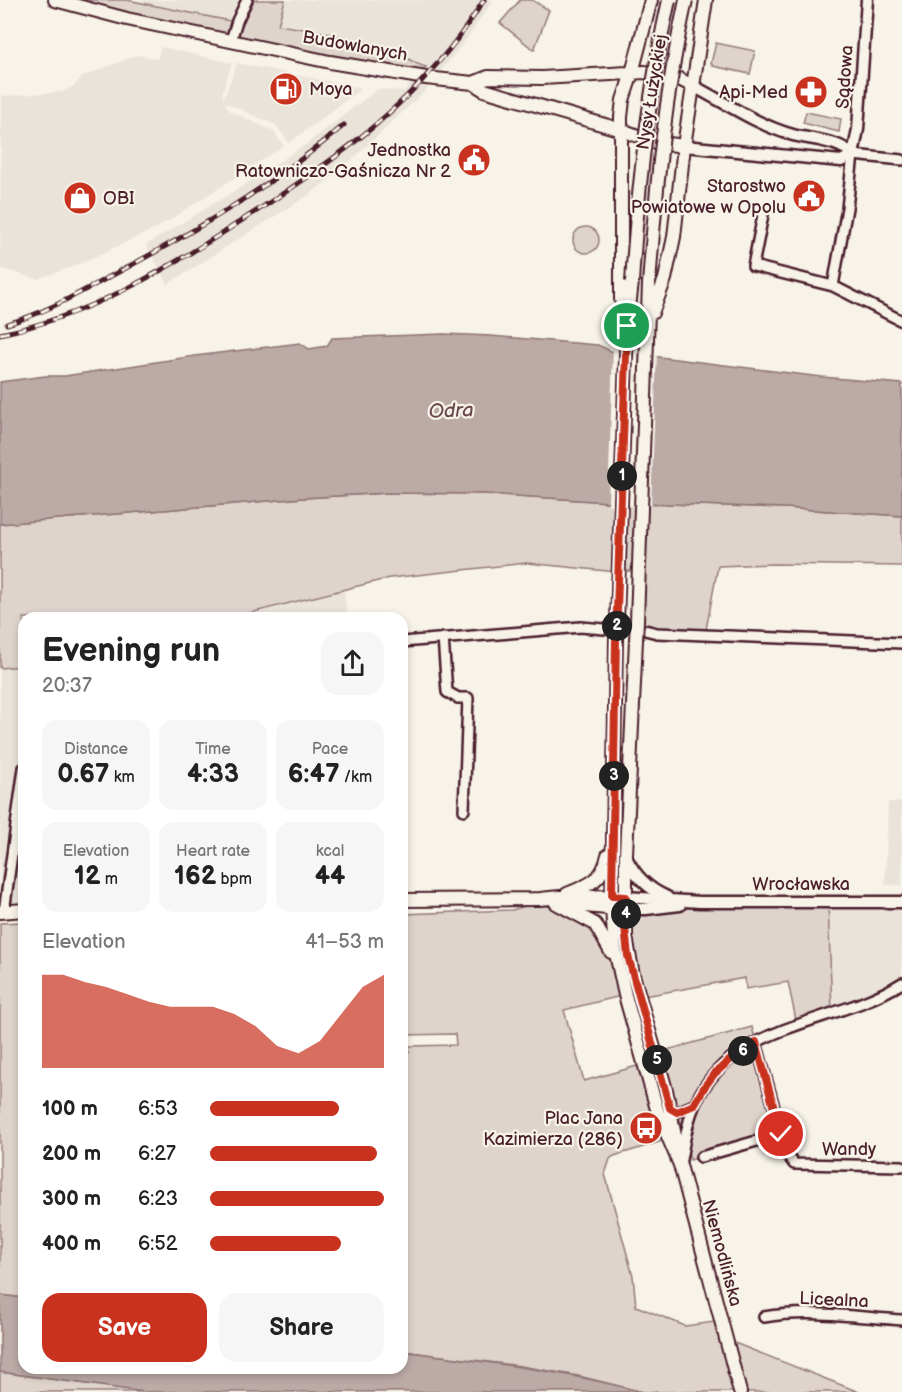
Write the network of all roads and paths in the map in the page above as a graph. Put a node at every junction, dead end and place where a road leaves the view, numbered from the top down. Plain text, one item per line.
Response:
1 (55, 0) edge
2 (247, 0) edge
3 (651, 0) edge
4 (669, 0) edge
5 (686, 0) edge
6 (706, 0) edge
7 (867, 0) edge
8 (231, 40) junction
9 (632, 73) junction
10 (474, 83) junction
11 (693, 86) junction
12 (622, 130) junction
13 (684, 146) junction
14 (853, 155) junction
15 (902, 160) edge
16 (763, 214) dead end
17 (833, 286) junction
18 (626, 299) junction
19 (902, 321) edge
20 (647, 326) junction
21 (641, 626) junction
22 (604, 628) tunnel mouth
23 (443, 638) junction
24 (408, 641) edge
25 (902, 644) edge
26 (18, 807) edge
27 (464, 810) dead end
28 (613, 833) junction
29 (626, 854) junction
30 (612, 896) junction
31 (408, 900) edge
32 (558, 900) junction
33 (673, 900) junction
34 (700, 902) junction
35 (902, 902) edge
36 (626, 903) junction
37 (612, 909) junction
38 (18, 911) edge
39 (2, 912) edge
40 (618, 965) junction
41 (902, 983) edge
42 (756, 1042) junction
43 (694, 1105) junction
44 (670, 1108) junction
45 (781, 1134) junction
46 (701, 1157) dead end
47 (679, 1161) junction
48 (902, 1166) edge
49 (764, 1317) dead end
50 (902, 1320) edge
51 (740, 1392) edge

1 - 8 main road, Budowlanych
2 - 8 street
3 - 9 main road
4 - 18 main road, Nysy Łużyckiej, bridge
5 - 20 main road, Nysy Łużyckiej, bridge
6 - 11 main road
7 - 14 street, Sądowa
8 - 10 main road, Budowlanych
9 - 10 main road, Budowlanych
9 - 11 main road, Budowlanych
9 - 12 main road
10 - 12 main road, Budowlanych
11 - 13 main road
11 - 14 street
12 - 13 main road, Budowlanych
12 - 18 main road
13 - 14 street
13 - 20 main road
14 - 15 street
14 - 17 street
16 - 17 street
17 - 19 street
18 - 28 main road, Nysy Łużyckiej, bridge
20 - 21 main road, Nysy Łużyckiej
21 - 25 street
21 - 29 main road, Nysy Łużyckiej, bridge
22 - 23 street
23 - 24 street
23 - 27 street
26 - 39 street
28 - 30 main road, Nysy Łużyckiej
28 - 32 main road
29 - 33 street
29 - 36 main road, Nysy Łużyckiej
30 - 32 main road, Wrocławska
30 - 36 main road, Wrocławska
30 - 37 main road, Nysy Łużyckiej
31 - 32 main road, Wrocławska
32 - 37 main road, Wrocławska
32 - 40 main road
33 - 34 street, Wrocławska
33 - 36 street, Wrocławska
34 - 35 street, Wrocławska
34 - 36 street, Wrocławska
36 - 37 main road, Wrocławska
36 - 44 main road, Niemodlińska
37 - 40 main road, Niemodlińska
38 - 39 main road
40 - 47 main road, Niemodlińska
41 - 42 street
42 - 43 street
42 - 45 street
43 - 44 street
43 - 47 street
44 - 47 main road, Niemodlińska
45 - 46 street
45 - 48 street, Wandy
47 - 51 main road, Niemodlińska
49 - 50 street, Licealna

